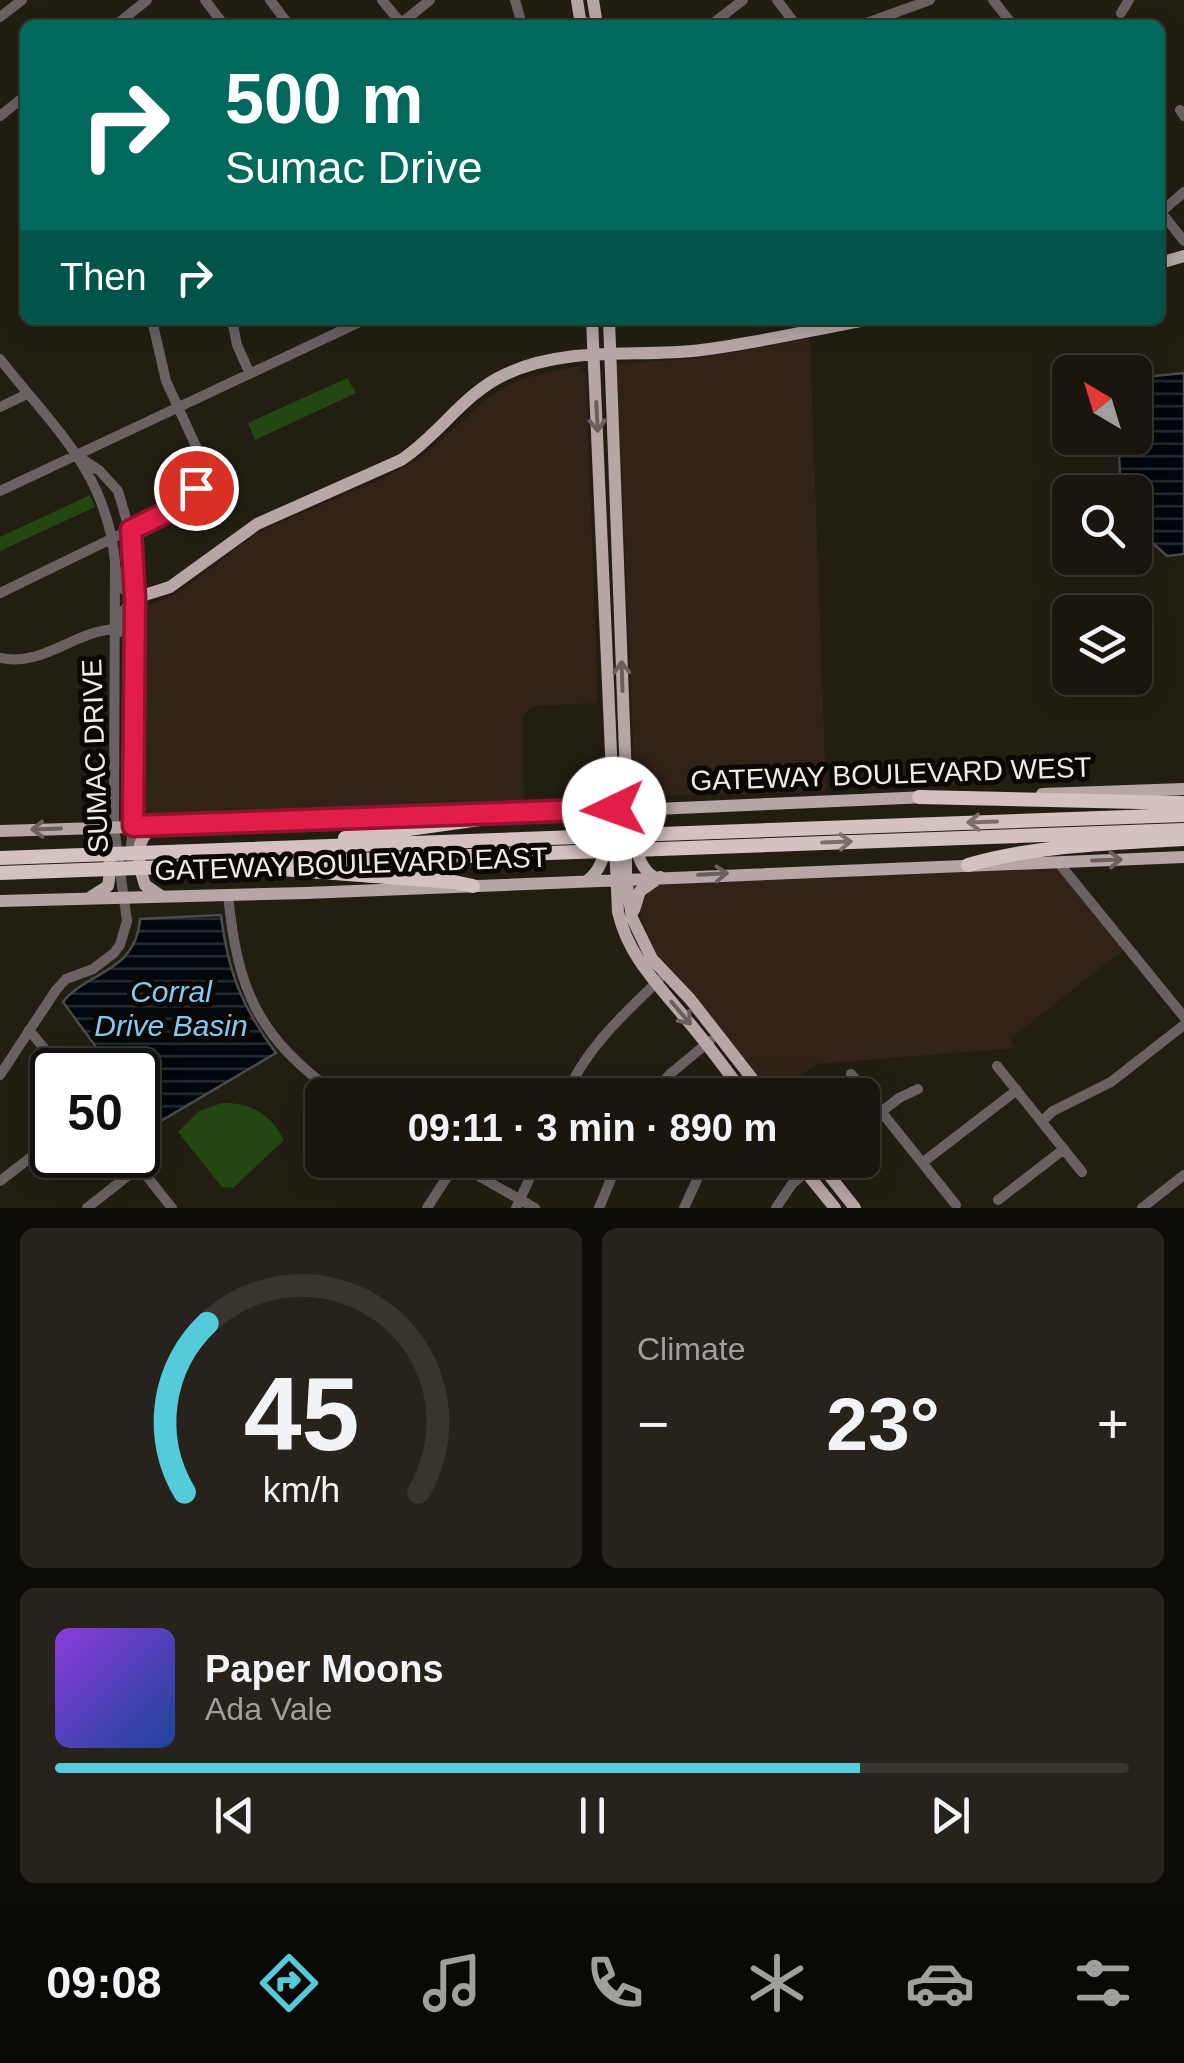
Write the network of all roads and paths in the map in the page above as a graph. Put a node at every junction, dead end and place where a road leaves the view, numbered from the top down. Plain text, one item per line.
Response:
1 (22, 0) edge
2 (147, 0) edge
3 (204, 0) edge
4 (270, 0) edge
5 (430, 0) edge
6 (743, 0) edge
7 (777, 0) edge
8 (930, 0) edge
9 (993, 0) edge
10 (1128, 0) edge
11 (1121, 13) dead end
12 (0, 17) edge
13 (122, 20) edge
14 (220, 20) edge
15 (285, 20) edge
16 (405, 20) edge
17 (717, 20) edge
18 (792, 20) edge
19 (875, 20) edge
20 (1008, 20) edge
21 (20, 100) edge
22 (0, 116) edge
23 (1184, 192) edge
24 (1165, 209) edge
25 (1165, 217) edge
26 (1184, 241) edge
27 (153, 325) edge
28 (233, 325) edge
29 (353, 325) edge
30 (592, 325) edge
31 (609, 325) edge
32 (838, 325) edge
33 (610, 355) junction
34 (594, 356) junction
35 (0, 359) edge
36 (250, 374) junction
37 (28, 394) junction
38 (177, 406) junction
39 (0, 407) edge
40 (77, 455) junction
41 (0, 492) edge
42 (131, 530) junction
43 (112, 539) junction
44 (114, 552) junction
45 (0, 593) edge
46 (135, 598) junction
47 (612, 602) junction
48 (114, 629) junction
49 (0, 658) edge
50 (114, 667) junction
51 (619, 778) junction
52 (1184, 789) edge
53 (919, 797) junction
54 (1184, 803) edge
55 (655, 808) junction
56 (620, 809) junction
57 (586, 811) junction
58 (508, 815) junction
59 (1184, 816) edge
60 (133, 826) junction
61 (156, 826) junction
62 (114, 827) junction
63 (92, 828) junction
64 (0, 830) edge
65 (1184, 830) edge
66 (1184, 839) edge
67 (670, 840) junction
68 (297, 848) junction
69 (1184, 857) edge
70 (0, 858) edge
71 (1058, 862) junction
72 (246, 863) junction
73 (968, 864) junction
74 (0, 874) edge
75 (657, 877) junction
76 (621, 879) junction
77 (583, 880) junction
78 (473, 886) junction
79 (228, 894) junction
80 (161, 896) junction
81 (85, 898) junction
82 (126, 898) junction
83 (0, 901) edge
84 (618, 912) junction
85 (632, 918) junction
86 (660, 979) junction
87 (1184, 1017) edge
88 (1184, 1025) edge
89 (29, 1030) junction
90 (718, 1034) junction
91 (706, 1044) junction
92 (44, 1048) edge
93 (997, 1066) dead end
94 (852, 1074) dead end
95 (0, 1076) edge
96 (316, 1078) edge
97 (576, 1078) edge
98 (667, 1078) edge
99 (732, 1078) edge
100 (752, 1078) edge
101 (918, 1089) dead end
102 (1017, 1090) junction
103 (882, 1112) junction
104 (1042, 1121) junction
105 (1064, 1148) junction
106 (30, 1157) edge
107 (922, 1162) junction
108 (1082, 1172) dead end
109 (1184, 1175) edge
110 (125, 1178) edge
111 (148, 1178) edge
112 (444, 1178) edge
113 (478, 1178) edge
114 (530, 1178) edge
115 (612, 1178) edge
116 (698, 1178) edge
117 (799, 1178) edge
118 (811, 1178) edge
119 (832, 1178) edge
120 (0, 1181) edge
121 (998, 1200) dead end
122 (519, 1204) edge
123 (956, 1205) dead end
124 (88, 1208) edge
125 (172, 1208) edge
126 (427, 1208) edge
127 (535, 1208) edge
128 (599, 1208) edge
129 (684, 1208) edge
130 (776, 1208) edge
131 (834, 1208) edge
132 (854, 1208) edge
133 (1142, 1208) edge

1 - 12 street
2 - 13 street
3 - 14 street
4 - 15 street
5 - 16 street
6 - 17 street
7 - 18 street
8 - 19 street
9 - 20 street
10 - 11 street
21 - 22 street
23 - 24 street
25 - 26 street
27 - 38 street
28 - 36 street
29 - 36 street
30 - 34 main road
31 - 33 main road
32 - 33 main road
33 - 34 main road
33 - 47 main road
34 - 46 main road
34 -> 47 main road
35 - 37 street, SUMAC DRIVE
36 - 38 street
37 - 39 street
37 - 40 street, SUMAC DRIVE
38 - 40 street
38 - 42 street
40 - 41 street
40 - 42 street, SUMAC DRIVE
40 - 43 street, SUMAC DRIVE
42 - 43 street
42 - 46 street, SUMAC DRIVE
43 - 44 street, SUMAC DRIVE
43 - 45 street
44 - 46 street
44 - 48 street, SUMAC DRIVE
46 - 50 street
46 - 60 street, SUMAC DRIVE
47 - 51 main road
48 - 49 street
48 - 50 street, SUMAC DRIVE
50 - 62 street, SUMAC DRIVE
51 - 55 main road
51 - 56 main road
51 - 57 main road
52 - 53 main road, GATEWAY BOULEVARD WEST
53 - 54 highway
53 - 55 main road, GATEWAY BOULEVARD WEST
55 - 56 main road, GATEWAY BOULEVARD WEST
55 - 75 main road
56 - 57 main road, GATEWAY BOULEVARD WEST
56 - 76 main road
57 - 58 main road, GATEWAY BOULEVARD WEST
57 - 77 main road
58 - 61 main road, GATEWAY BOULEVARD WEST
58 - 68 highway
59 -> 67 highway
60 - 61 main road, GATEWAY BOULEVARD WEST
60 - 62 main road, GATEWAY BOULEVARD WEST
60 - 82 street, SUMAC DRIVE
61 - 80 main road
62 - 63 main road, GATEWAY BOULEVARD WEST
62 - 82 street, SUMAC DRIVE
63 -> 64 main road, GATEWAY BOULEVARD WEST
63 - 81 main road
67 -> 65 highway
66 - 73 highway
67 - 68 highway
67 - 72 highway
68 - 70 highway
71 -> 69 main road, GATEWAY BOULEVARD EAST
71 - 73 main road, GATEWAY BOULEVARD EAST
71 - 87 street
72 - 74 highway
72 - 78 highway
75 -> 73 main road, GATEWAY BOULEVARD EAST
75 - 76 main road, GATEWAY BOULEVARD EAST
75 - 85 main road
76 - 77 main road, GATEWAY BOULEVARD EAST
76 - 84 main road
76 - 85 main road
77 - 78 main road, GATEWAY BOULEVARD EAST
77 - 84 main road
78 - 79 main road, GATEWAY BOULEVARD EAST
79 - 80 main road, GATEWAY BOULEVARD EAST
79 - 96 street
80 - 82 main road, GATEWAY BOULEVARD EAST
81 - 82 main road, GATEWAY BOULEVARD EAST
81 - 83 main road, GATEWAY BOULEVARD EAST
82 - 89 street
84 - 86 main road
85 - 86 main road
86 - 90 main road
86 -> 91 main road
86 - 97 street
88 - 104 street
89 - 92 street
89 - 95 street
90 - 91 street
90 - 100 main road
91 - 98 street
91 - 99 main road
93 - 102 street
94 - 103 street
101 - 103 street
102 - 104 street
102 - 107 street
103 - 107 street
104 - 105 street
105 - 108 street
105 - 121 street
106 - 120 street
107 - 123 street
109 - 133 street
110 - 124 street
111 - 125 street
112 - 126 street
113 - 122 street
114 - 122 street
115 - 128 street
116 - 129 street
117 - 130 street
118 - 131 main road
119 - 132 main road
122 - 127 street

